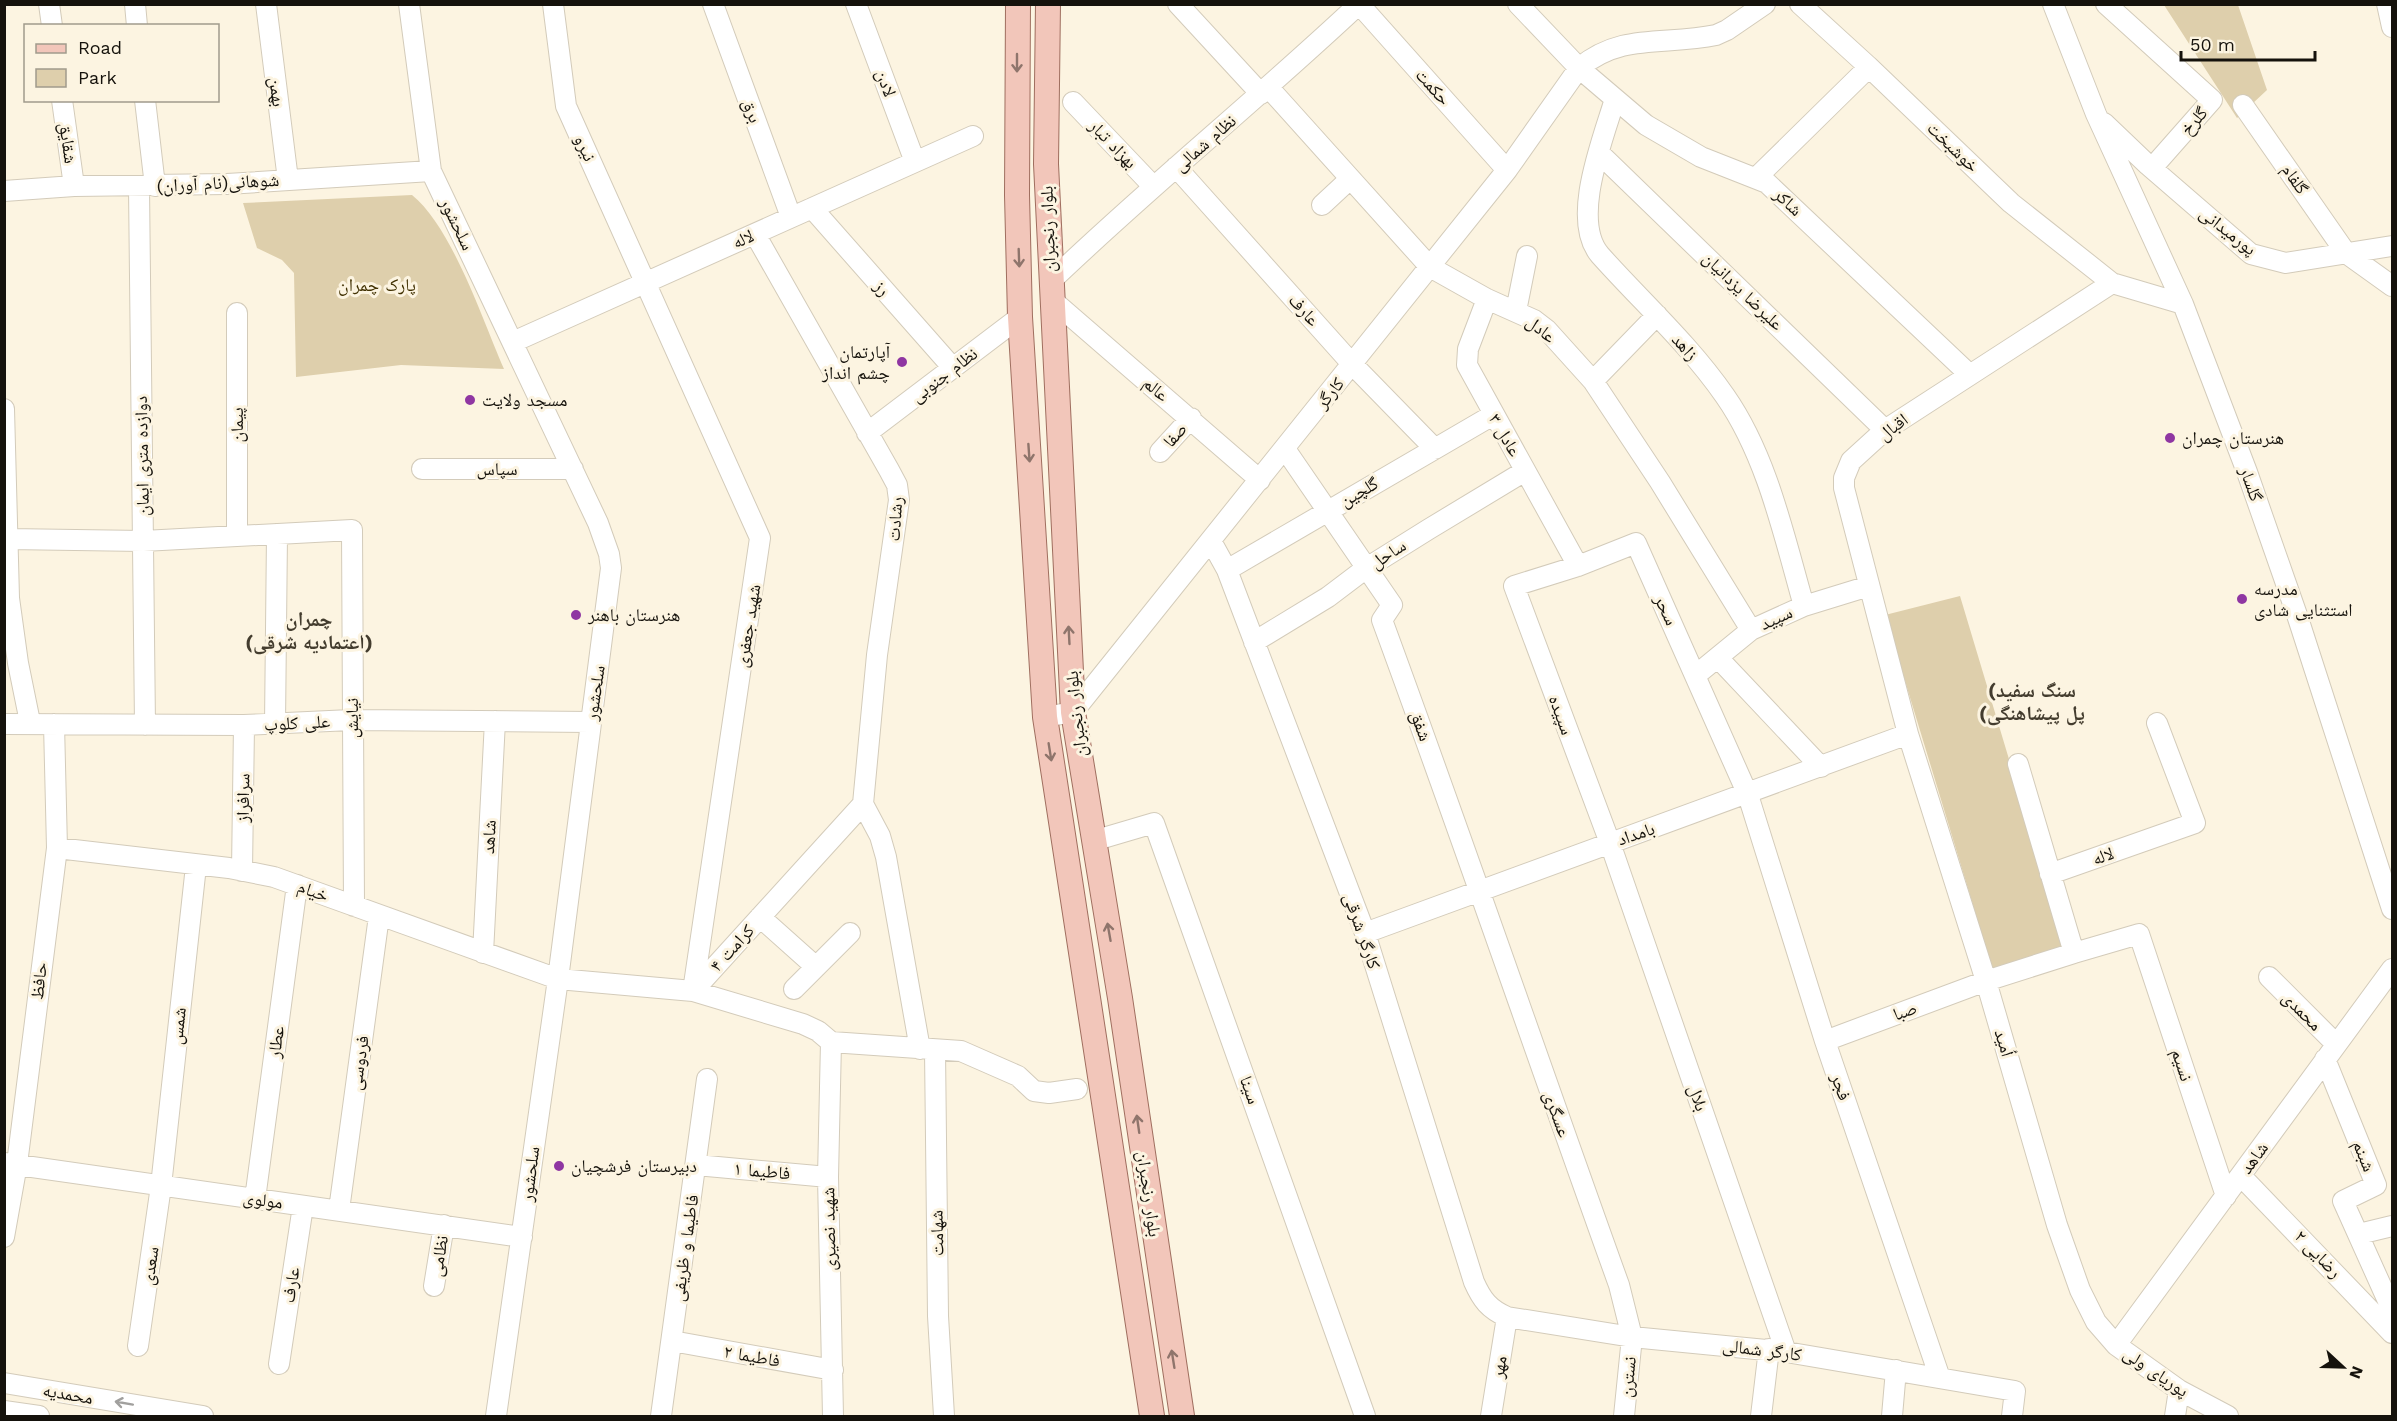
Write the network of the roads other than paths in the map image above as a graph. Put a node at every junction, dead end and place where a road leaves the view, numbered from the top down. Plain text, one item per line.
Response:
1 (50, 4) edge
2 (135, 4) edge
3 (266, 4) edge
4 (409, 4) edge
5 (553, 4) edge
6 (713, 4) edge
7 (856, 4) edge
8 (1018, 4) edge
9 (1048, 4) edge
10 (1178, 4) edge
11 (1359, 4) edge
12 (1518, 4) edge
13 (1765, 4) edge
14 (1800, 4) edge
15 (2053, 4) edge
16 (2106, 4) edge
17 (2387, 4) edge
18 (52, 24) edge
19 (137, 24) edge
20 (2392, 27) edge
21 (1869, 67) junction
22 (1579, 68) junction
23 (1265, 91) junction
24 (1615, 99) junction
25 (62, 102) edge
26 (145, 102) edge
27 (1073, 102) dead end
28 (2243, 105) dead end
29 (2096, 114) junction
30 (974, 136) dead end
31 (1599, 153) junction
32 (915, 162) junction
33 (1176, 167) junction
34 (2152, 168) junction
35 (1507, 170) junction
36 (431, 171) junction
37 (1757, 177) junction
38 (288, 180) junction
39 (1350, 180) junction
40 (74, 186) junction
41 (1153, 186) junction
42 (147, 187) junction
43 (4, 191) edge
44 (1322, 205) dead end
45 (812, 208) junction
46 (791, 217) junction
47 (754, 234) junction
48 (2392, 246) edge
49 (2346, 253) junction
50 (1527, 256) dead end
51 (1430, 267) junction
52 (647, 282) junction
53 (2112, 283) junction
54 (2392, 286) edge
55 (1051, 290) junction
56 (1488, 299) junction
57 (2183, 304) junction
58 (1516, 311) junction
59 (237, 313) dead end
60 (1657, 315) junction
61 (1020, 317) junction
62 (513, 342) junction
63 (1353, 365) junction
64 (953, 368) junction
65 (1970, 375) junction
66 (1593, 381) junction
67 (4, 409) edge
68 (1493, 415) junction
69 (1191, 418) junction
70 (1886, 430) junction
71 (867, 433) junction
72 (1285, 449) junction
73 (1435, 449) junction
74 (1160, 452) dead end
75 (573, 469) junction
76 (422, 470) dead end
77 (1525, 471) junction
78 (1260, 480) junction
79 (1327, 510) junction
80 (277, 534) junction
81 (237, 536) junction
82 (8, 539) junction
83 (1211, 540) junction
84 (143, 541) junction
85 (1578, 566) junction
86 (1365, 569) junction
87 (1227, 570) junction
88 (1514, 586) joint
89 (1869, 586) junction
90 (1804, 606) junction
91 (1751, 630) junction
92 (1254, 642) junction
93 (1719, 659) junction
94 (1696, 675) junction
95 (1073, 712) junction
96 (1045, 717) junction
97 (351, 720) junction
98 (495, 721) junction
99 (30, 722) junction
100 (590, 722) junction
101 (2157, 723) dead end
102 (4, 724) edge
103 (54, 724) junction
104 (275, 724) junction
105 (145, 725) junction
106 (244, 725) junction
107 (1908, 734) junction
108 (2018, 765) dead end
109 (1821, 768) junction
110 (1748, 795) junction
111 (863, 804) junction
112 (1093, 841) junction
113 (1610, 843) junction
114 (57, 848) junction
115 (196, 866) junction
116 (242, 871) junction
117 (2050, 874) junction
118 (297, 885) junction
119 (1478, 892) junction
120 (354, 906) junction
121 (2392, 909) edge
122 (379, 916) junction
123 (760, 916) junction
124 (850, 933) dead end
125 (1365, 933) junction
126 (483, 953) junction
127 (2074, 953) junction
128 (816, 967) junction
129 (2392, 969) edge
130 (2269, 977) dead end
131 (558, 979) junction
132 (1986, 981) junction
133 (794, 989) dead end
134 (693, 991) junction
135 (1825, 1041) junction
136 (831, 1042) junction
137 (927, 1050) junction
138 (2330, 1052) junction
139 (707, 1079) dead end
140 (1077, 1089) dead end
141 (11, 1163) edge
142 (696, 1165) junction
143 (2241, 1176) junction
144 (828, 1177) junction
145 (161, 1186) junction
146 (2226, 1196) junction
147 (255, 1199) junction
148 (303, 1206) junction
149 (339, 1210) junction
150 (444, 1225) junction
151 (2392, 1226) edge
152 (2358, 1234) junction
153 (4, 1237) edge
154 (522, 1237) junction
155 (434, 1286) dead end
156 (2392, 1310) edge
157 (1507, 1317) junction
158 (2392, 1333) edge
159 (1632, 1337) junction
160 (672, 1341) junction
161 (2116, 1345) junction
162 (138, 1346) dead end
163 (1777, 1350) junction
164 (279, 1364) dead end
165 (833, 1370) junction
166 (1896, 1370) junction
167 (1940, 1378) junction
168 (4, 1383) edge
169 (2179, 1390) junction
170 (4, 1411) edge
171 (39, 1416) edge
172 (203, 1416) edge
173 (496, 1416) edge
174 (661, 1416) edge
175 (833, 1416) edge
176 (944, 1416) edge
177 (1152, 1416) edge
178 (1182, 1416) edge
179 (1365, 1416) edge
180 (1491, 1416) edge
181 (1624, 1416) edge
182 (1761, 1416) edge
183 (1892, 1416) edge
184 (2012, 1416) edge
185 (2175, 1416) edge
186 (2228, 1416) edge

1 - 18 street
2 - 19 street
3 - 38 street, بهمن
4 - 36 street, سلحشور
5 - 52 street, نیرو
6 - 46 street, برق
7 - 32 street, لادن
8 -> 61 main road, بلوار رنجبران
9 - 55 main road, بلوار رنجبران
10 - 23 street, عادل
11 - 23 street, نظام شمالی
11 - 35 street, حکمت
12 - 22 street, شاکر
13 - 22 street
14 - 21 street, خوشبخت
15 - 29 street, گلسار
16 - 34 street, گلرخ
17 - 20 street
21 - 37 street
21 - 53 street, خوشبخت
22 - 24 street, شاکر
22 - 35 street, کارگر
23 - 33 street, نظام شمالی
23 - 39 street, عادل
24 - 31 street, زاهد
24 - 37 street, شاکر
25 - 40 street, شقایق
26 - 42 street, دوازده متری ایمان
27 - 41 street, بهزاد تبار
28 - 49 street, گلفام
29 - 34 street, پورمیدانی
29 - 57 street, گلسار
30 - 32 street, لاله
31 - 60 street, زاهد
31 - 70 street, علیرضا یزدانیان
32 - 45 street, لاله
33 - 41 street, نظام شمالی
33 - 63 street, عارف
34 - 49 street, پورمیدانی
35 - 51 street, کارگر
36 - 38 street, شوهانی(نام آوران)
36 - 62 street, سلحشور
37 - 65 street, شاکر
38 - 42 street, شوهانی(نام آوران)
39 - 44 street
39 - 51 street, عادل
40 - 42 street, شوهانی(نام آوران)
40 - 43 street, شوهانی(نام آوران)
41 - 55 street, نظام شمالی
42 - 84 street, دوازده متری ایمان
45 - 46 street, لاله
45 - 64 street, رز
46 - 47 street, لاله
47 - 52 street, لاله
47 - 71 street, رشادت
48 - 49 street, پورمیدانی
49 - 54 street, گلفام
50 - 58 street
51 - 56 street, عادل
51 - 63 street, کارگر
52 - 62 street, لاله
52 - 134 street, شهید جعفری
53 - 57 street
53 - 65 street, اقبال
55 - 69 street, عالم
95 -> 55 main road, بلوار رنجبران
56 - 58 street, عادل
56 - 68 street, عادل ۳
57 - 121 street, گلسار
58 - 66 street, عادل
59 - 81 street, پیمان
60 - 66 street
60 - 90 street, زاهد
61 - 64 street, نظام جنوبی
61 -> 96 main road, بلوار رنجبران
62 - 75 street, سلحشور
63 - 72 street, کارگر
63 - 73 street, عارف
64 - 71 street, نظام جنوبی
65 - 70 street, اقبال
66 - 91 street, عادل
67 - 82 street
68 - 73 street, گلچین
68 - 77 street, عادل ۳
69 - 74 street, صفا
69 - 78 street, عالم
70 - 89 street, اقبال
71 - 111 street, رشادت
72 - 78 street, کارگر
72 - 79 street
73 - 79 street, گلچین
75 - 76 street, سپاس
75 - 100 street, سلحشور
77 - 85 street, عادل ۳
77 - 86 street, ساحل
78 - 83 street, کارگر
79 - 86 street
79 - 87 street, گلچین
80 - 81 street
80 - 97 street, نیایش
80 - 104 street
81 - 84 street
82 - 84 street
82 - 99 street
83 - 87 street, کارگر شرقی
83 - 95 street, کارگر
84 - 105 street, دوازده متری ایمان
85 - 88 street, سحر
85 - 94 street, سحر
86 - 92 street, ساحل
86 - 119 street, شفق
87 - 92 street, کارگر شرقی
88 - 113 street, سپیده
89 - 90 street, سپید
89 - 107 street, اقبال
90 - 91 street, سپید
91 - 93 street, سپید
92 - 125 street, کارگر شرقی
93 - 94 street, سپید
93 - 109 street
94 - 110 street, سحر
95 - 96 street
95 - 112 main road, بلوار رنجبران
96 -> 177 main road, بلوار رنجبران
97 - 98 street, علی کلوپ
97 - 104 street, علی کلوپ
97 - 120 street, نیایش
98 - 100 street, علی کلوپ
98 - 126 street, شاهد
99 - 102 street, علی کلوپ
99 - 103 street, علی کلوپ
100 - 131 street, سلحشور
101 - 117 street, لاله
103 - 105 street, علی کلوپ
103 - 114 street, حافظ
104 - 106 street, علی کلوپ
105 - 106 street, علی کلوپ
106 - 116 street, سرافراز
107 - 109 street, بامداد
107 - 132 street, اُمید
108 - 117 street
109 - 110 street, بامداد
110 - 113 street, بامداد
110 - 135 street, فجر
111 - 123 street, کرامت ۴
111 - 137 street, شهامت
178 -> 112 main road, بلوار رنجبران
112 - 179 street, سینا
113 - 119 street, بامداد
113 - 163 street, بلال
114 - 115 street, خیام
114 - 141 street, حافظ
115 - 116 street, خیام
115 - 145 street, شمس
116 - 118 street, خیام
117 - 127 street
118 - 120 street, خیام
118 - 147 street, عطار
119 - 125 street, بامداد
119 - 159 street, عسگری
120 - 122 street, خیام
122 - 126 street, خیام
122 - 149 street, فردوسی
123 - 128 street
123 - 134 street, کرامت ۴
124 - 128 street
125 - 157 street, کارگر شرقی
126 - 131 street, خیام
127 - 132 street, صبا
127 - 146 street, نسیم
128 - 133 street
129 - 138 street, شاهد
130 - 138 street, محمدی
131 - 134 street
131 - 154 street, سلحشور
132 - 135 street, صبا
132 - 161 street, اُمید
134 - 136 street
135 - 167 street, فجر
136 - 137 street
136 - 144 street, شهید نصیری
137 - 140 street
137 - 176 street, شهامت
138 - 143 street, شاهد
138 - 152 street, شبنم
139 - 142 street, فاطیما و ظریفی
141 - 145 street, مولوی
141 - 153 street, حافظ
142 - 144 street, فاطیما ۱
142 - 160 street, فاطیما و ظریفی
143 - 146 street, شاهد
143 - 158 street, رضایی ۲
144 - 165 street, شهید نصیری
145 - 147 street, مولوی
145 - 162 street, سعدی
146 - 161 street, شاهد
147 - 148 street, مولوی
148 - 149 street, مولوی
148 - 164 street, عارف
149 - 150 street, مولوی
150 - 154 street, مولوی
150 - 155 street, نظامی
151 - 152 street
152 - 156 street, شبنم
154 - 173 street, سلحشور
157 - 159 street, کارگر شمالی
157 - 180 street, مهر
159 - 163 street, کارگر شمالی
159 - 181 street, نسترن
160 - 165 street, فاطیما ۲
160 - 174 street, فاطیما و ظریفی
161 - 169 street, پوریای ولی
163 - 166 street, کارگر شمالی
163 - 182 street
165 - 175 street, شهید نصیری
166 - 167 street, کارگر شمالی
166 - 183 street
167 - 184 street, کارگر شمالی
172 -> 168 street, محمدیه
169 - 185 street
169 - 186 street, پوریای ولی
170 - 171 street, محمدیه

